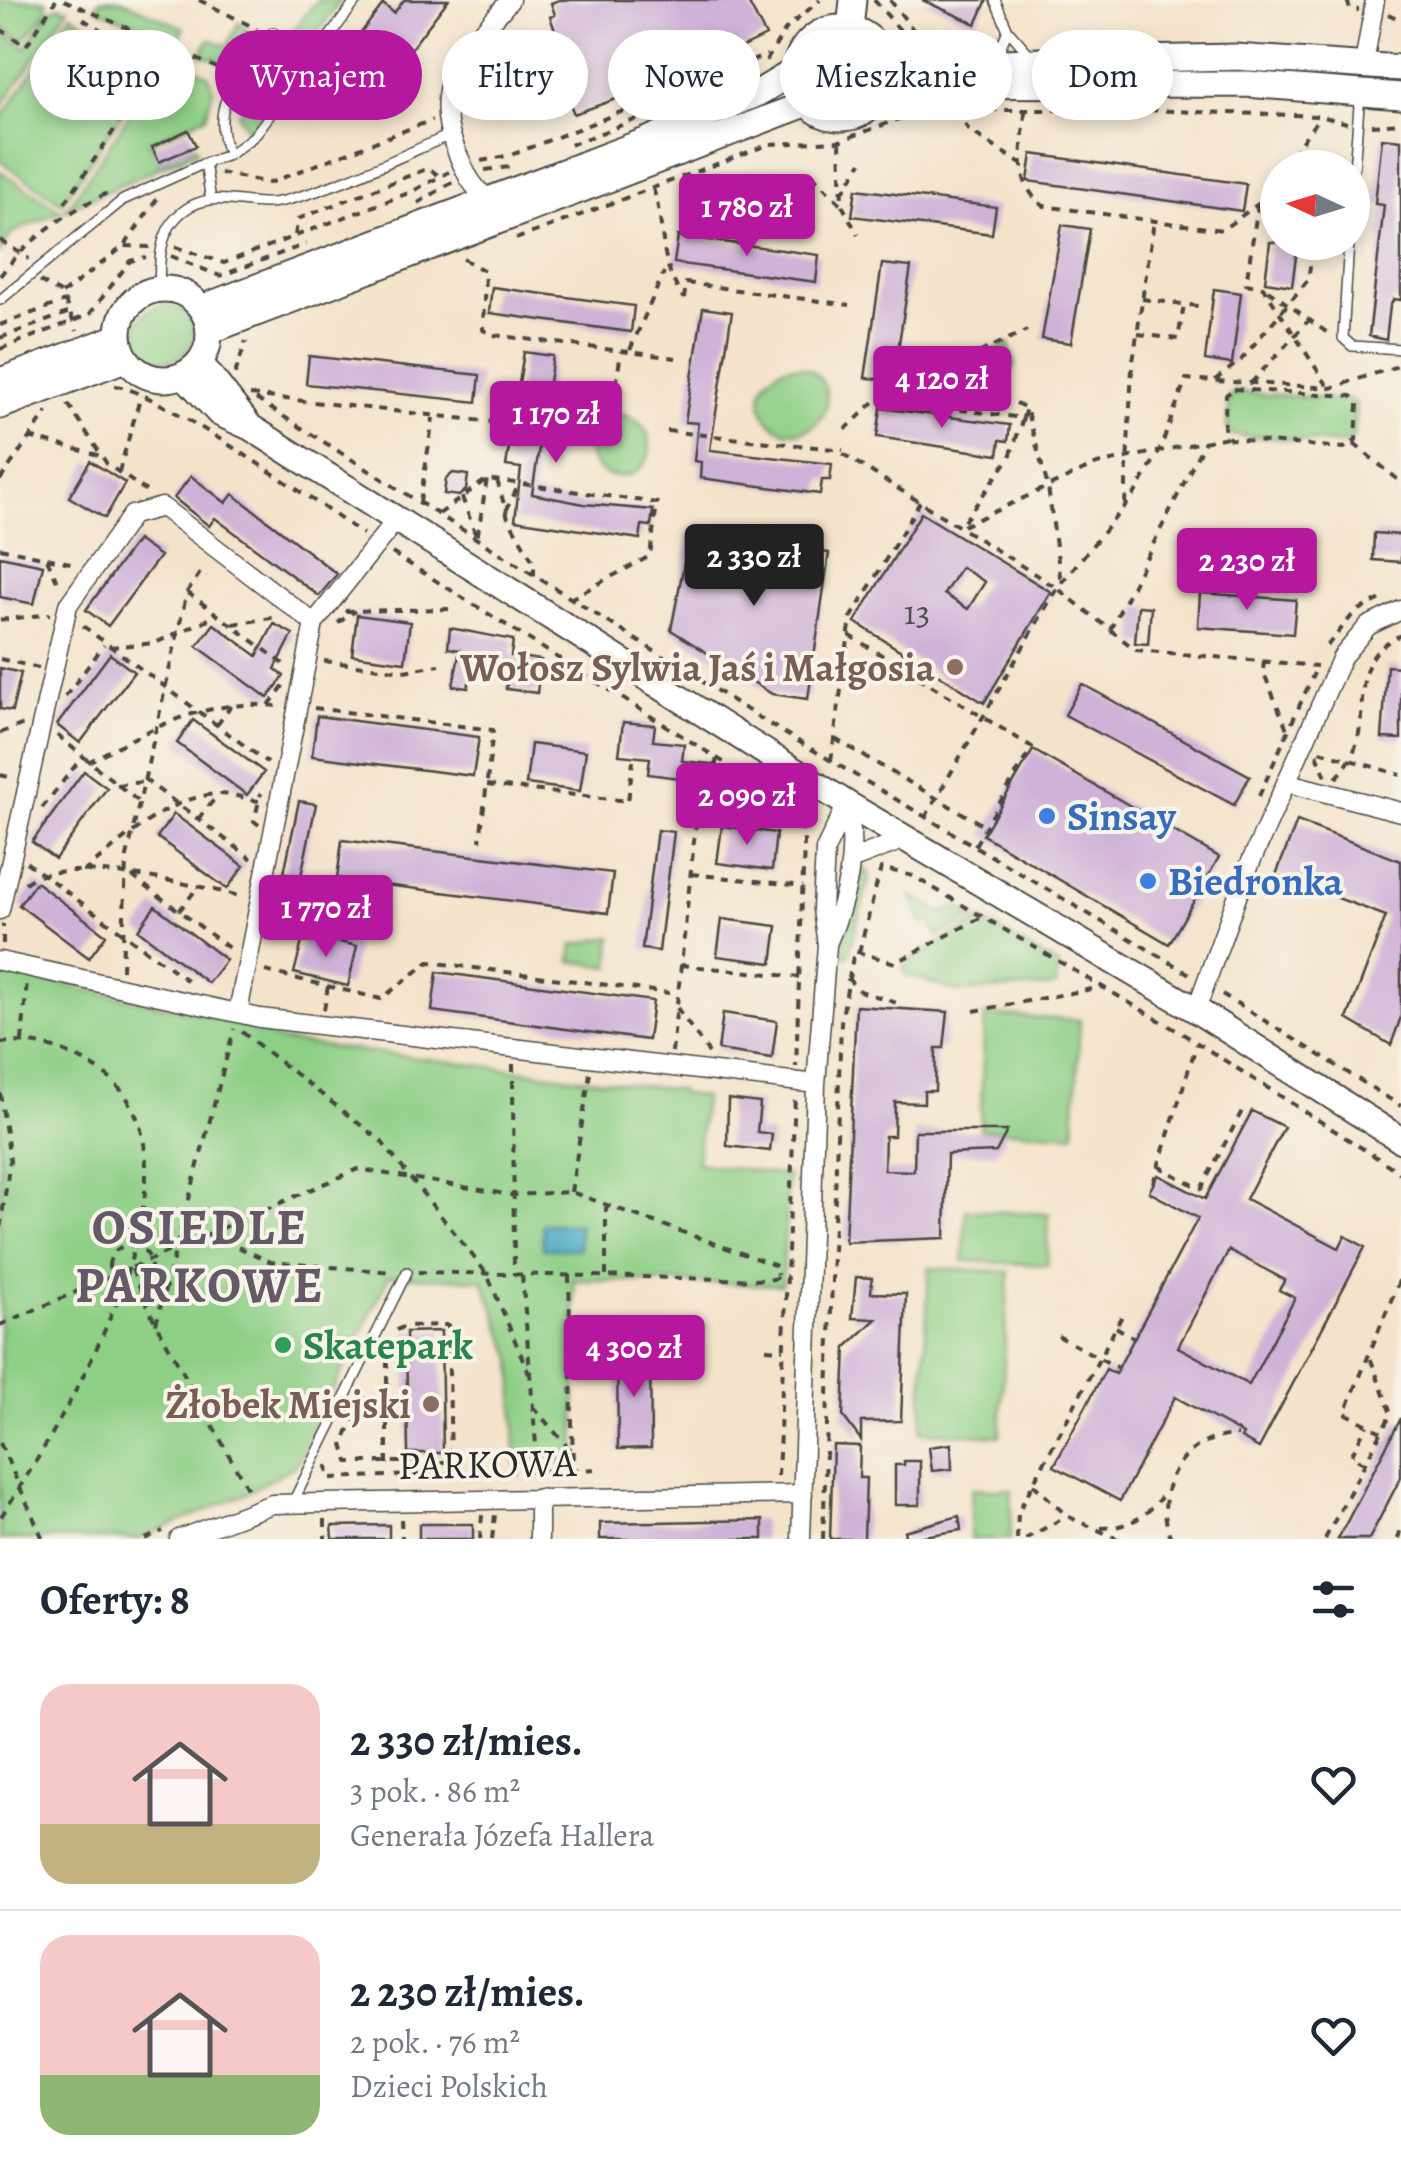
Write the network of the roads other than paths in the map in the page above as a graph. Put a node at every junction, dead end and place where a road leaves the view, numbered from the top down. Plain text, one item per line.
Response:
1 (357, 0) edge
2 (510, 0) edge
3 (853, 0) edge
4 (995, 0) edge
5 (1376, 0) edge
6 (850, 29) joint
7 (837, 30) edge
8 (1008, 30) edge
9 (1012, 35) edge
10 (1032, 58) edge
11 (1173, 58) edge
12 (1364, 64) junction
13 (1401, 68) edge
14 (780, 80) edge
15 (1012, 85) edge
16 (1360, 93) junction
17 (1401, 96) edge
18 (780, 112) edge
19 (219, 120) edge
20 (450, 134) junction
21 (1355, 150) edge
22 (228, 155) junction
23 (205, 163) junction
24 (471, 188) junction
25 (211, 200) junction
26 (1348, 260) edge
27 (160, 289) junction
28 (0, 300) edge
29 (205, 320) junction
30 (122, 348) junction
31 (1401, 349) edge
32 (192, 369) junction
33 (0, 381) edge
34 (0, 406) edge
35 (396, 520) junction
36 (1401, 610) edge
37 (314, 622) junction
38 (1288, 783) junction
39 (847, 804) junction
40 (1401, 812) edge
41 (906, 839) junction
42 (853, 859) junction
43 (3, 912) edge
44 (827, 944) junction
45 (4, 956) edge
46 (1196, 1010) junction
47 (236, 1019) junction
48 (816, 1084) junction
49 (1401, 1140) edge
50 (407, 1272) road end
51 (803, 1494) junction
52 (539, 1498) junction
53 (294, 1502) junction
54 (180, 1531) edge
55 (539, 1539) edge
56 (801, 1539) edge

1 - 22 lane
2 - 20 street
3 - 6 main road
4 - 8 lane
5 - 12 street
6 - 7 main road
9 - 10 lane
11 - 12 main road
12 - 13 main road
12 - 16 lane
14 - 24 main road
15 - 16 main road
16 - 17 main road
16 - 21 lane
18 - 29 main road
19 - 22 lane
20 - 24 street
20 - 25 lane
22 - 23 lane
23 - 25 lane
23 - 28 lane
24 - 29 main road
25 - 27 lane
26 - 31 lane
27 - 29 main road
27 - 30 main road
29 - 32 main road
30 - 32 main road
30 - 33 main road
30 - 34 main road
32 - 35 main road
35 - 37 street
35 - 39 main road
36 - 38 street
37 - 43 street
37 - 47 street
38 - 40 street
38 - 46 street
39 - 41 main road
39 - 42 street
39 - 44 street
41 - 42 street
41 - 46 main road
42 - 44 street
44 - 48 street
45 - 47 street
46 - 49 main road
47 - 48 street
48 - 51 street
50 - 53 lane
51 - 52 street, PARKOWA
51 - 56 street
52 - 53 street, PARKOWA
52 - 55 street
53 - 54 street, PARKOWA

